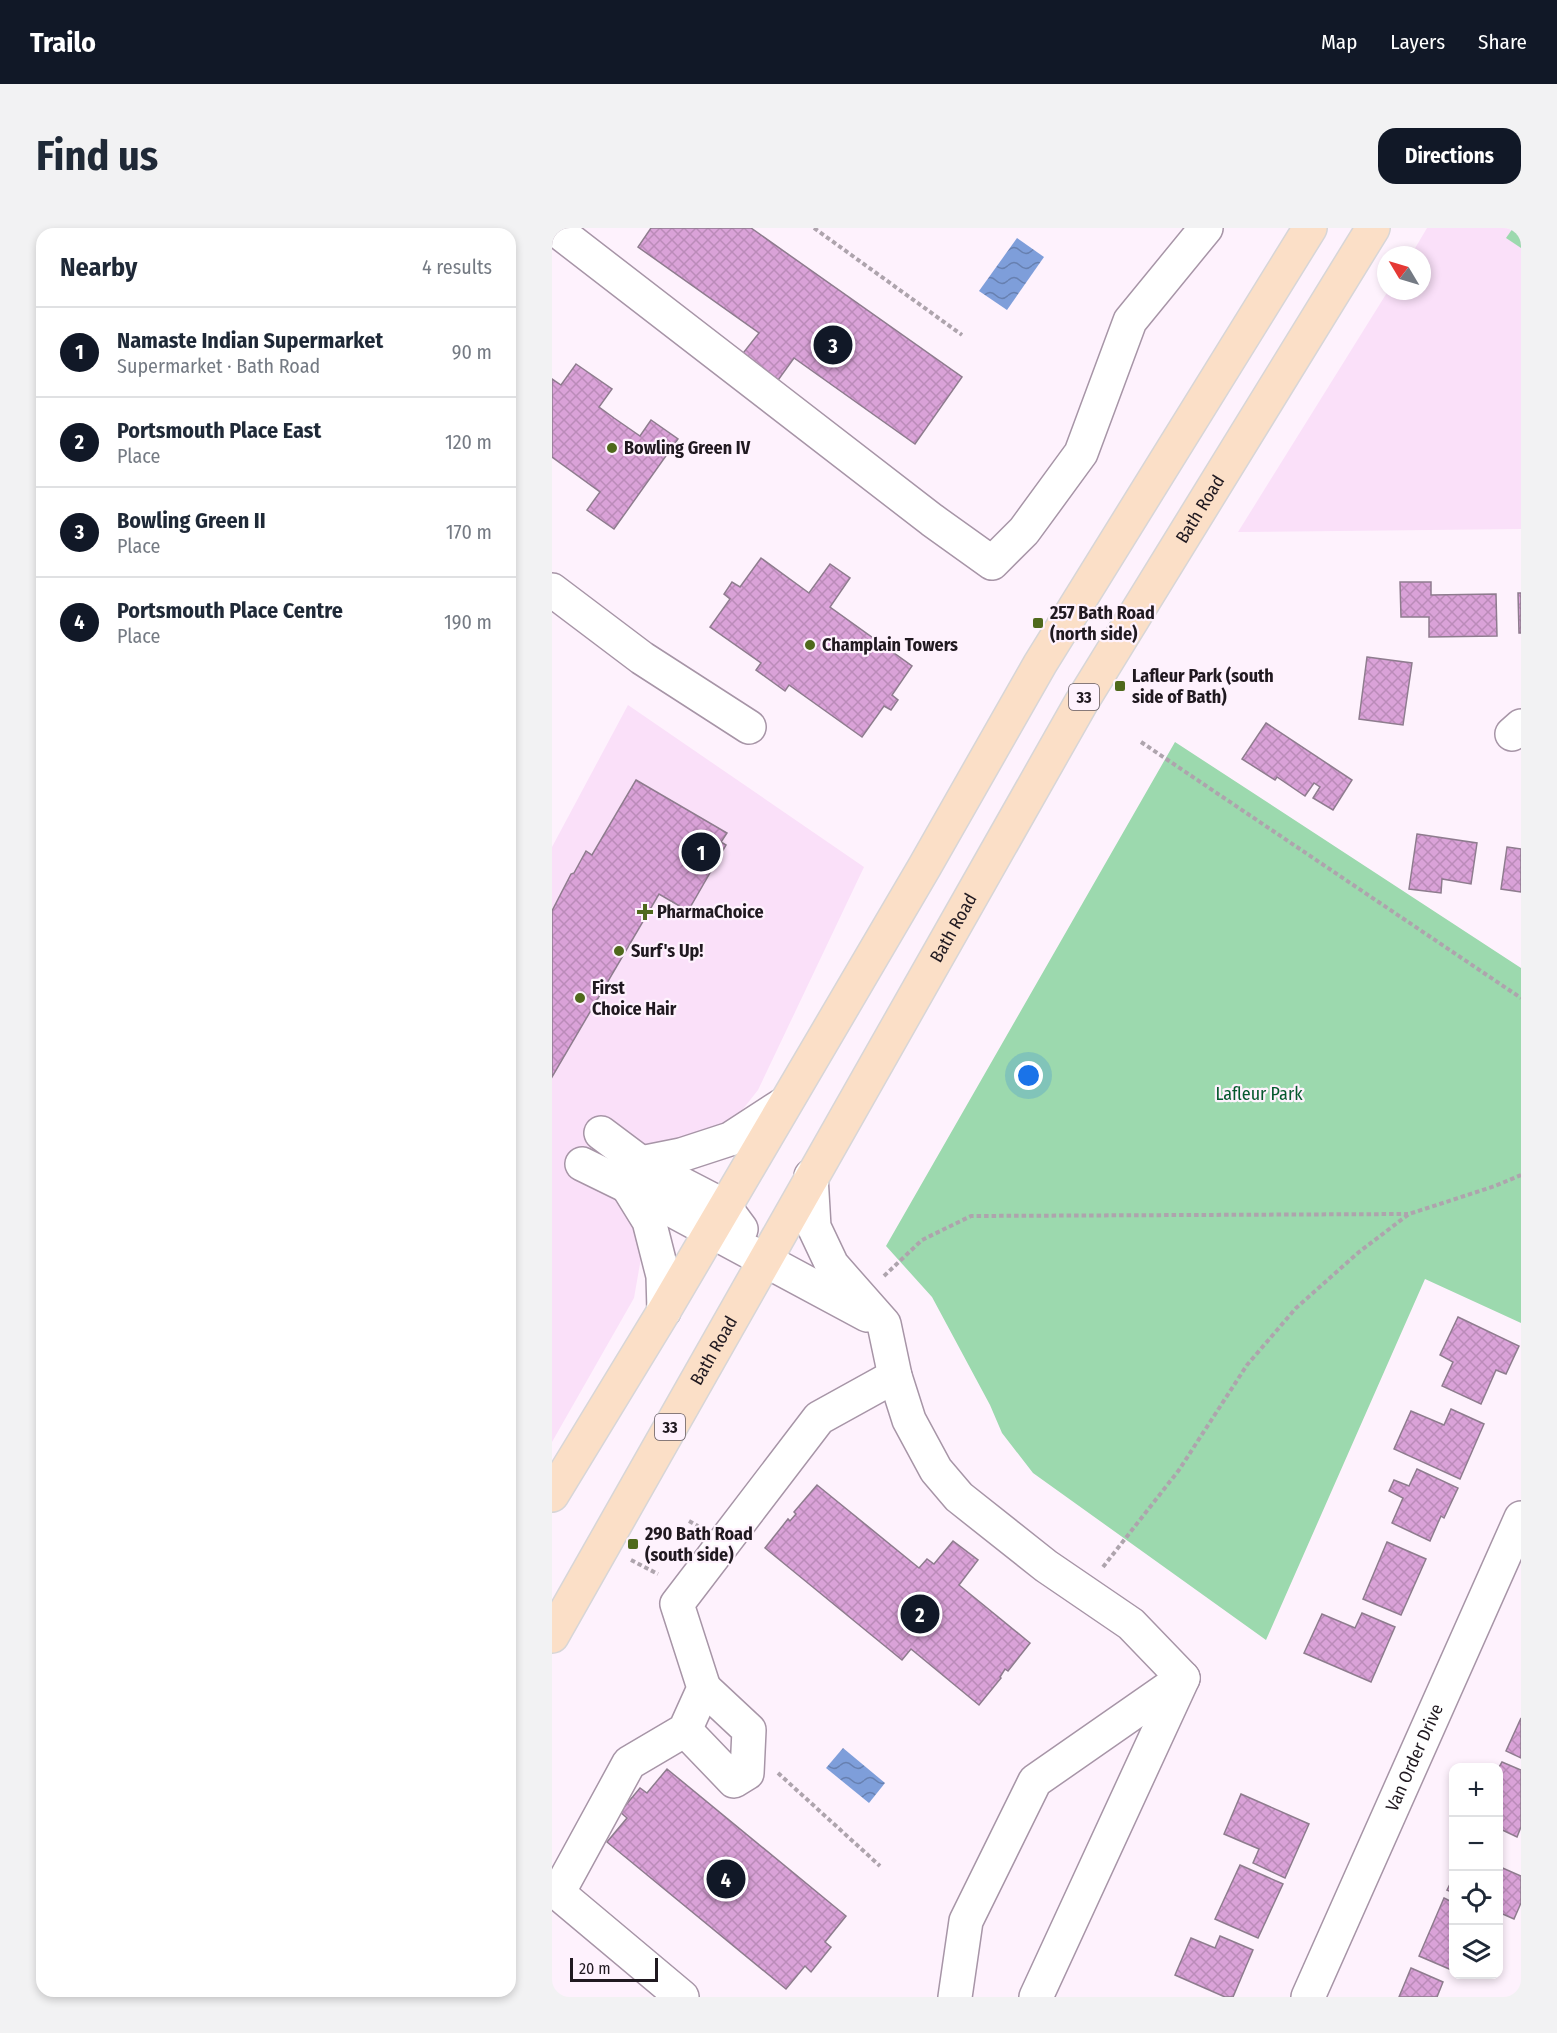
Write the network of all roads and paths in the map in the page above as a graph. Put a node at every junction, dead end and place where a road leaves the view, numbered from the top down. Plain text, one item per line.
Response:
1 (554, 228) edge
2 (813, 228) edge
3 (1206, 228) edge
4 (1310, 228) edge
5 (1373, 228) edge
6 (962, 335) dead end
7 (552, 590) edge
8 (749, 727) dead end
9 (1141, 742) dead end
10 (1521, 998) edge
11 (784, 1104) junction
12 (601, 1133) dead end
13 (582, 1164) dead end
14 (634, 1174) junction
15 (1521, 1175) edge
16 (811, 1176) junction
17 (1409, 1214) junction
18 (717, 1219) junction
19 (764, 1260) junction
20 (861, 1297) junction
21 (664, 1311) junction
22 (884, 1324) junction
23 (895, 1376) junction
24 (552, 1495) edge
25 (1521, 1518) edge
26 (1084, 1591) junction
27 (552, 1636) edge
28 (1183, 1678) junction
29 (704, 1688) junction
30 (685, 1730) junction
31 (748, 1747) junction
32 (880, 1866) dead end
33 (682, 1997) edge
34 (955, 1997) edge
35 (1036, 1997) edge
36 (1308, 1997) edge

1 - 3 street
2 - 6 path
4 - 11 main road
5 - 16 main road, Bath Road / 33
7 - 8 street
9 - 10 path
11 - 14 street
11 - 18 main road
12 - 14 street
13 - 14 street
14 - 18 street
14 - 21 street
15 - 17 path
16 - 19 main road, Bath Road / 33
16 - 20 street
17 - 20 path
17 - 26 path
18 - 19 street
18 - 21 main road
19 - 22 street
19 - 27 main road, Bath Road / 33
20 - 22 street
21 - 24 main road
22 - 23 street
23 - 26 street
23 - 29 street
25 - 36 street, Van Order Drive
26 - 28 street
28 - 34 street
28 - 35 street
29 - 30 street
29 - 31 street
30 - 31 street
30 - 33 street
31 - 32 path

